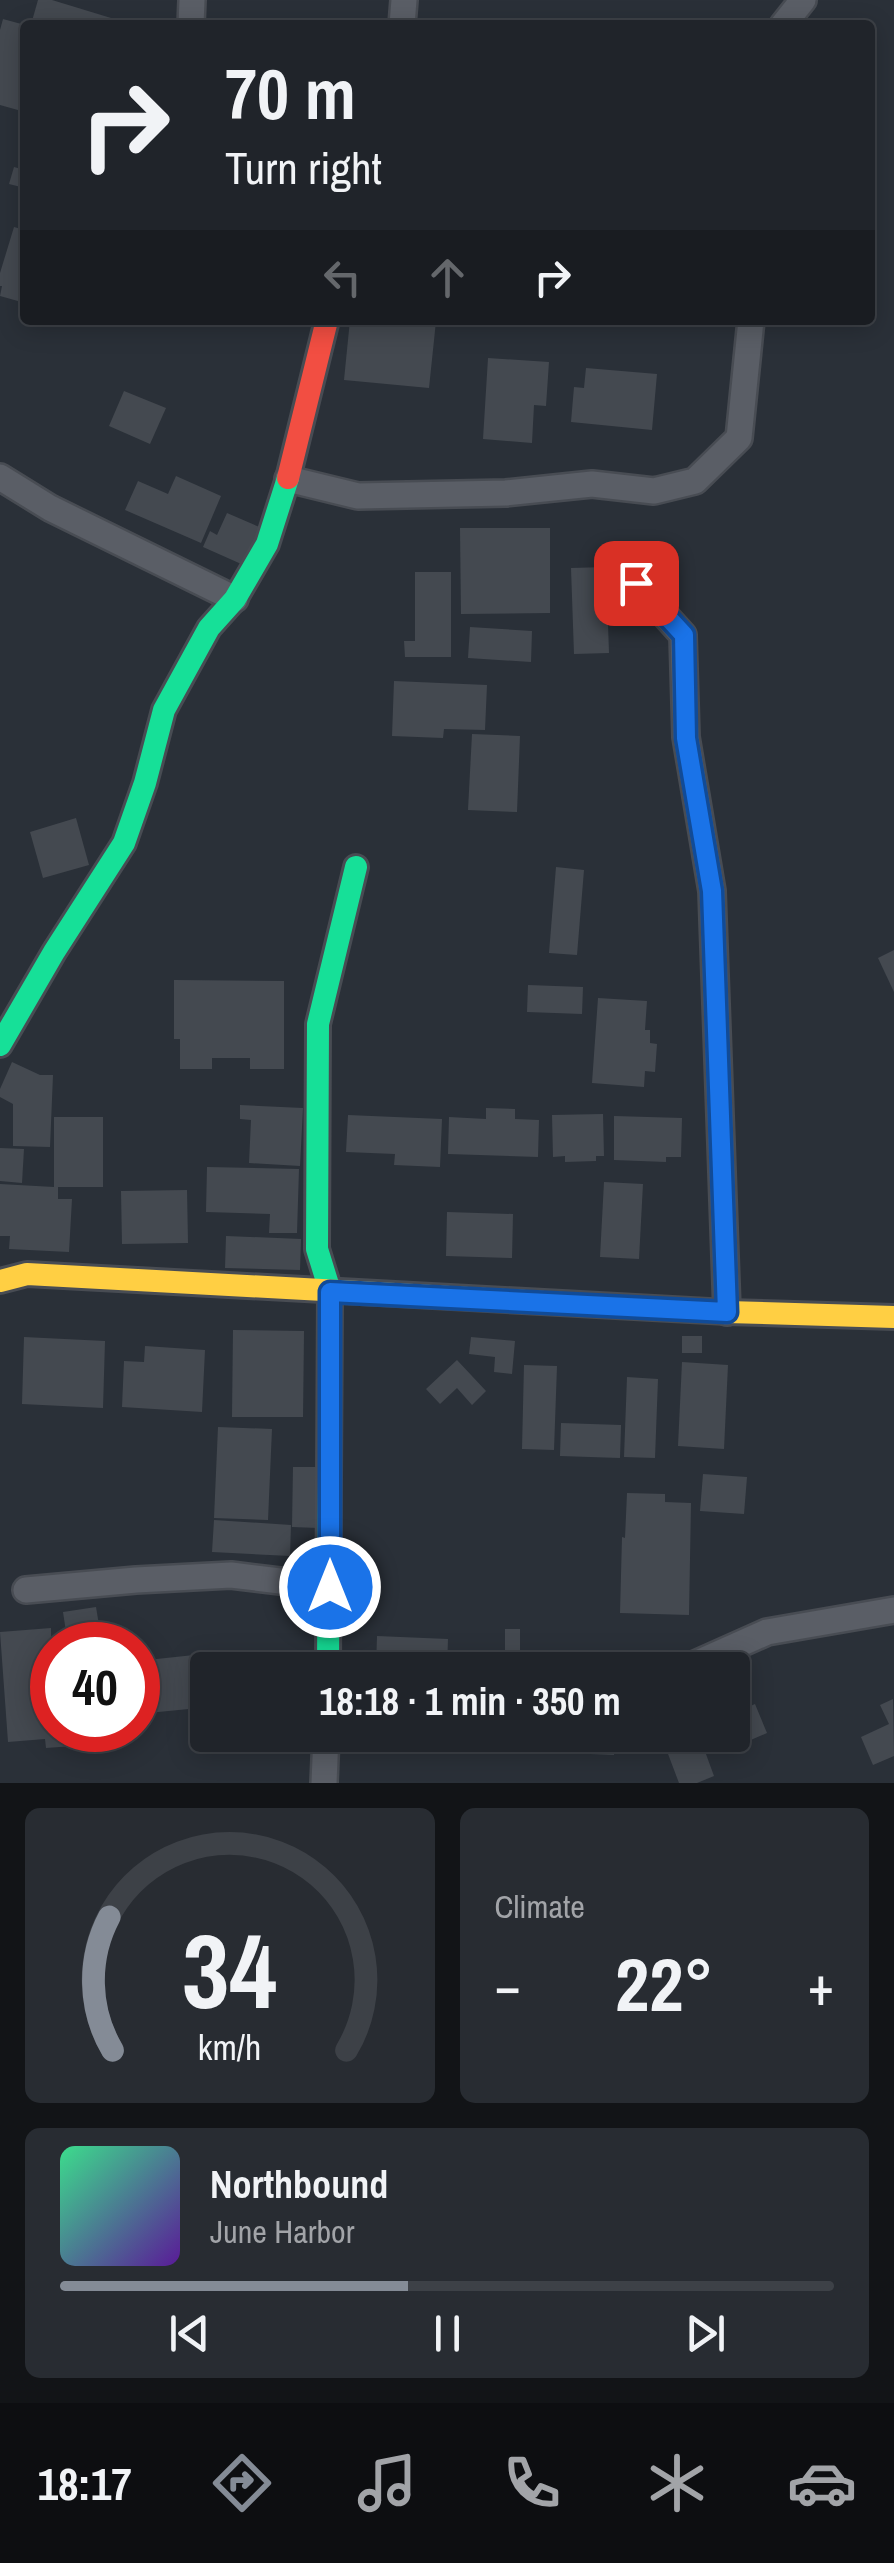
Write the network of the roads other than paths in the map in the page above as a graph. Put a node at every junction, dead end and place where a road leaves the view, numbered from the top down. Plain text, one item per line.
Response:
1 (803, 0) edge
2 (787, 20) edge
3 (326, 325) edge
4 (750, 325) edge
5 (0, 476) edge
6 (288, 480) junction
7 (636, 583) dead end
8 (235, 598) junction
9 (356, 867) dead end
10 (0, 1046) edge
11 (0, 1281) edge
12 (330, 1292) junction
13 (727, 1312) junction
14 (894, 1317) edge
15 (330, 1587) junction
16 (26, 1590) dead end
17 (894, 1610) edge
18 (328, 1652) edge
19 (722, 1652) edge
20 (325, 1752) edge
21 (324, 1783) edge

1 - 2 street
3 - 6 street
4 - 6 street
5 - 8 street
6 - 8 street
7 - 13 street
8 - 10 street
9 - 12 street
11 - 12 street
12 - 13 street
12 - 15 street
13 - 14 street
15 - 16 street
15 - 18 street
17 - 19 street
20 - 21 street

